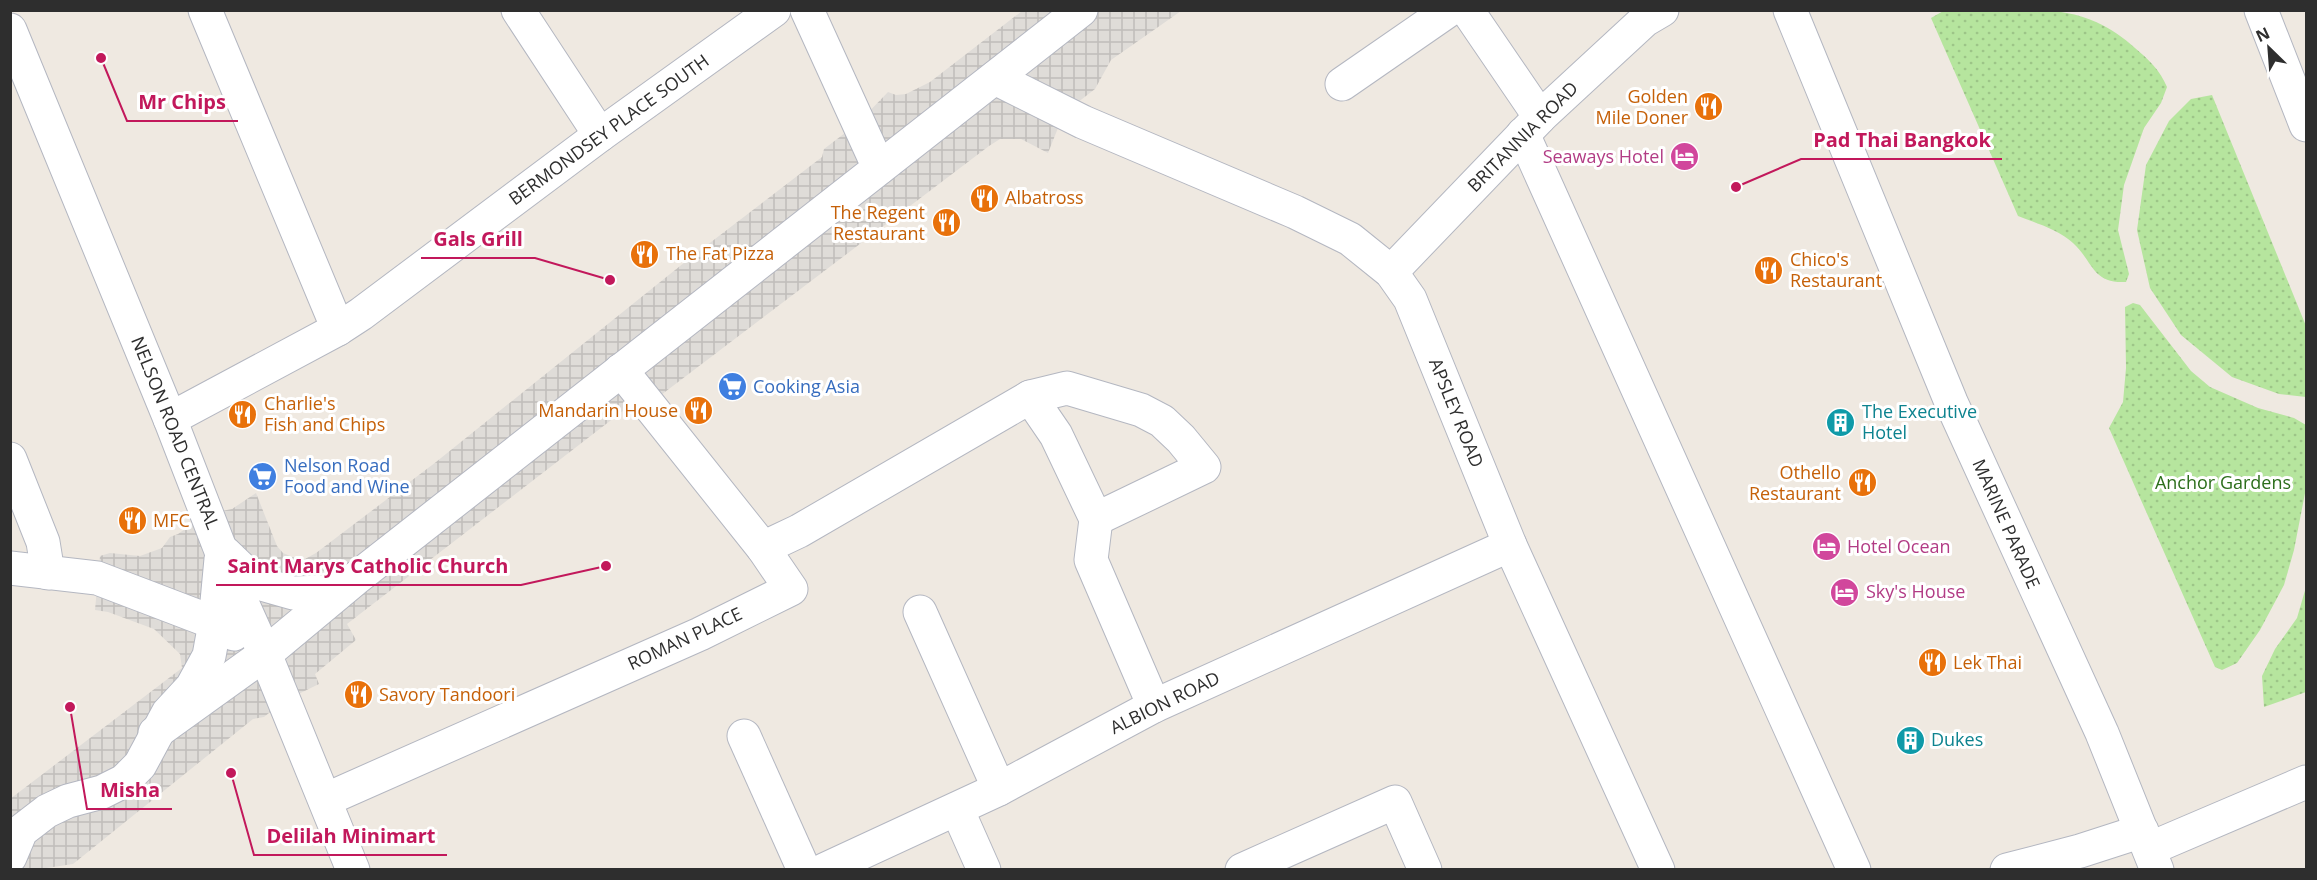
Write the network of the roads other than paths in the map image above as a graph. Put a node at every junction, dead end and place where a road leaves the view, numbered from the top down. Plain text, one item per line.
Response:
1 (205, 10) edge
2 (518, 10) edge
3 (774, 10) edge
4 (807, 10) edge
5 (1081, 10) edge
6 (1449, 10) edge
7 (1467, 10) edge
8 (1662, 10) edge
9 (1790, 10) edge
10 (2261, 10) edge
11 (10, 30) edge
12 (995, 78) junction
13 (1342, 84) dead end
14 (1531, 125) junction
15 (2307, 125) edge
16 (600, 135) junction
17 (879, 168) junction
18 (1391, 272) junction
19 (338, 329) junction
20 (621, 370) junction
21 (1030, 397) junction
22 (170, 419) junction
23 (10, 459) edge
24 (1096, 519) junction
25 (1510, 545) junction
26 (763, 548) junction
27 (221, 550) junction
28 (22, 574) edge
29 (355, 579) junction
30 (920, 612) dead end
31 (216, 622) junction
32 (265, 654) junction
33 (1154, 706) junction
34 (155, 733) junction
35 (744, 736) dead end
36 (2307, 782) edge
37 (999, 789) junction
38 (325, 800) junction
39 (957, 809) junction
40 (2149, 850) edge
41 (10, 857) edge
42 (353, 870) edge
43 (804, 870) edge
44 (824, 870) edge
45 (984, 870) edge
46 (1242, 870) edge
47 (1425, 870) edge
48 (1658, 870) edge
49 (1854, 870) edge
50 (2007, 870) edge

1 - 19 street
2 - 16 street
3 - 16 street, BERMONDSEY PLACE SOUTH
4 - 17 street
5 - 12 street
6 - 13 street
7 - 14 street
8 - 14 street, BRITANNIA ROAD
9 - 40 street, MARINE PARADE
10 - 15 street
11 - 22 street, NELSON ROAD CENTRAL
12 - 17 street
12 - 18 street, APSLEY ROAD
14 - 18 street, BRITANNIA ROAD
14 - 49 street
16 - 19 street, BERMONDSEY PLACE SOUTH
17 - 20 street
18 - 25 street, APSLEY ROAD
19 - 22 street, BERMONDSEY PLACE SOUTH
20 - 26 street, ROMAN PLACE
20 - 29 street
21 - 24 street
21 - 24 street
21 - 26 street
22 - 27 street, NELSON ROAD CENTRAL
23 - 28 street
24 - 33 street
25 - 33 street, ALBION ROAD
25 - 48 street, APSLEY ROAD
26 - 38 street, ROMAN PLACE
27 - 29 street
27 - 31 street
27 - 32 street, NELSON ROAD CENTRAL
28 - 31 street
29 - 32 street
30 - 37 street
31 - 32 street
31 - 34 street
32 - 34 street
32 - 38 street, NELSON ROAD CENTRAL
33 - 37 street, ALBION ROAD
34 - 41 street
35 - 43 street
36 - 40 street
37 - 39 street, ALBION ROAD
38 - 42 street, NELSON ROAD CENTRAL
39 - 44 street, ALBION ROAD
39 - 45 street
40 - 50 street
46 - 47 street

